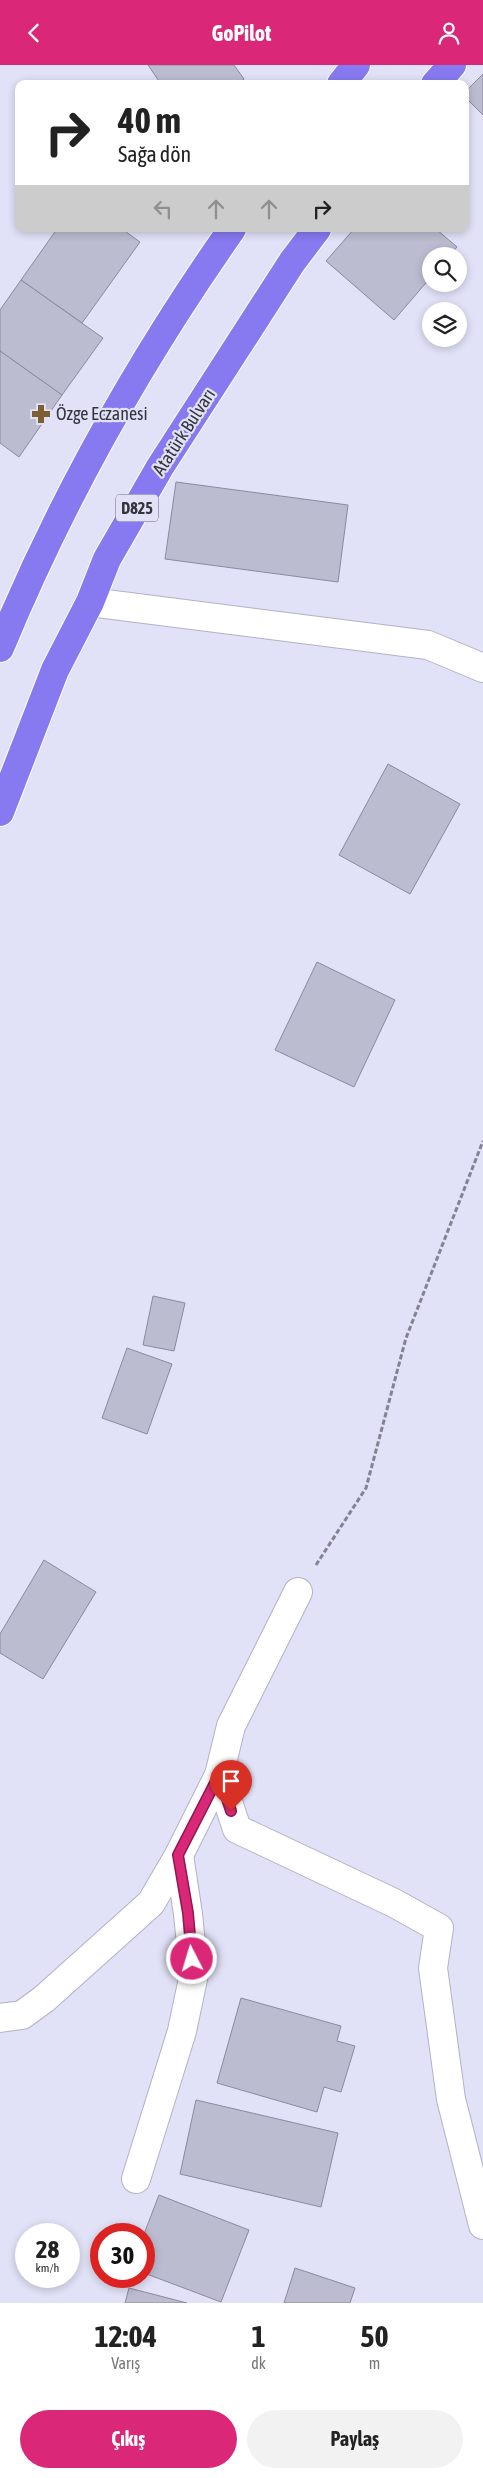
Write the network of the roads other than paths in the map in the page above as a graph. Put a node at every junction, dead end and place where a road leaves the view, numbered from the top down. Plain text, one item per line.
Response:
1 (356, 65) edge
2 (452, 65) edge
3 (344, 80) edge
4 (439, 80) edge
5 (230, 232) edge
6 (316, 232) edge
7 (90, 602) junction
8 (7, 612) edge
9 (0, 648) edge
10 (483, 668) edge
11 (0, 812) edge
12 (298, 1592) road end
13 (219, 1775) junction
14 (178, 1855) junction
15 (0, 2018) edge
16 (136, 2179) dead end
17 (483, 2225) edge

1 - 3 highway
2 - 4 highway
5 - 8 highway
6 - 7 highway, Atatürk Bulvarı / D825
7 - 10 street
7 - 11 highway, Atatürk Bulvarı / D825
8 - 9 highway
12 - 13 street
13 - 14 street
13 - 17 street
14 - 15 street
14 - 16 street

